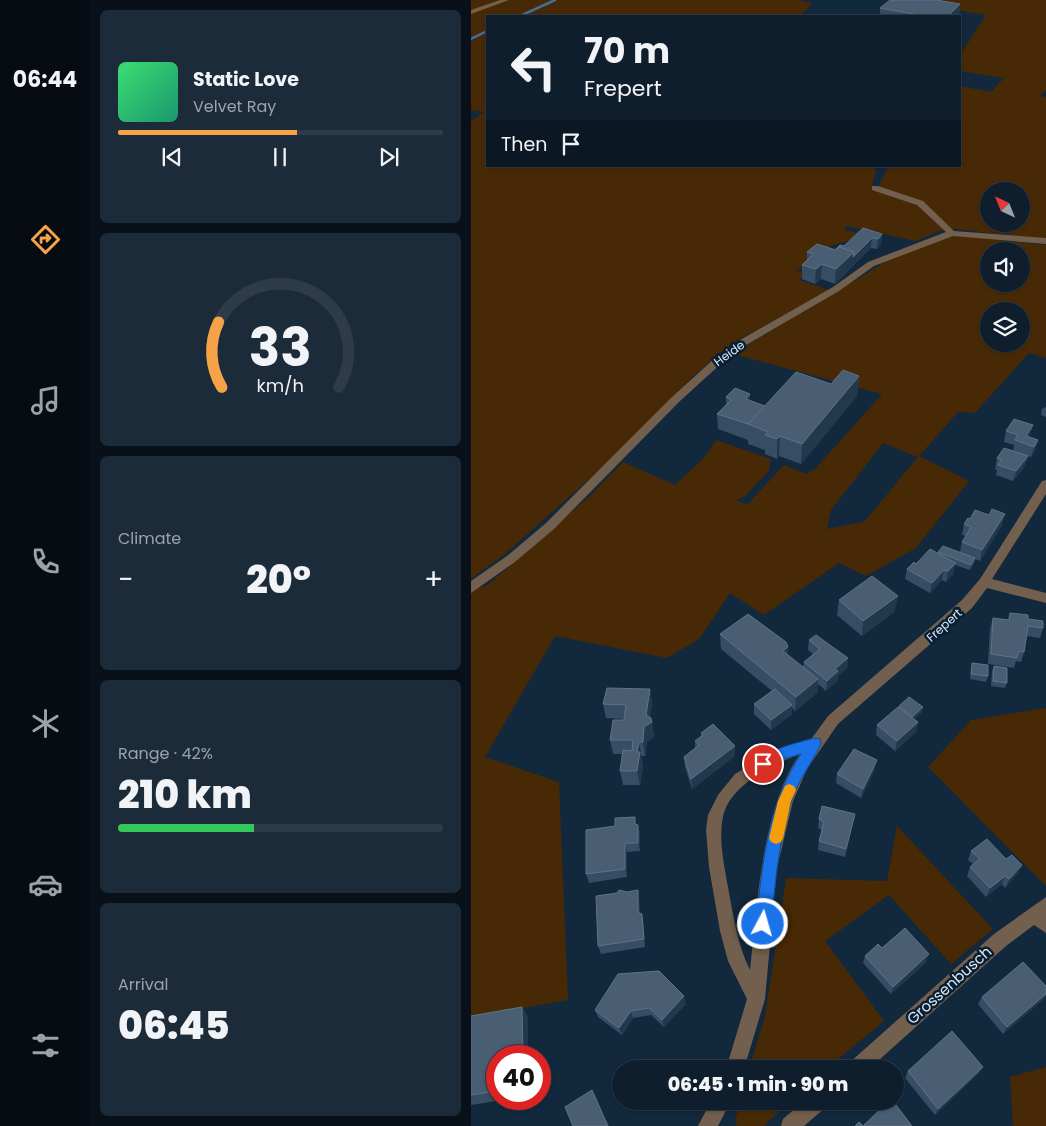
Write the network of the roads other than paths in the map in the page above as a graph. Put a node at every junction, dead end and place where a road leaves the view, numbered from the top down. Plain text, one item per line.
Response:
1 (506, 0) edge
2 (471, 12) edge
3 (875, 188) dead end
4 (952, 233) junction
5 (1046, 241) edge
6 (1046, 484) edge
7 (984, 582) junction
8 (471, 588) edge
9 (1046, 598) edge
10 (815, 744) junction
11 (1042, 915) edge
12 (755, 998) junction
13 (738, 1060) edge
14 (865, 1060) edge
15 (717, 1110) edge
16 (808, 1110) edge
17 (707, 1126) edge
18 (790, 1126) edge

1 - 2 street
3 - 4 street
4 - 5 street, Heide
4 - 8 street, Heide
6 - 7 street, Frepert
7 - 9 street
7 - 10 street, Frepert
10 - 12 street, Frepert
10 - 12 street
11 - 14 street, Grossenbusch
12 - 13 street, Frepert
15 - 17 street
16 - 18 street

